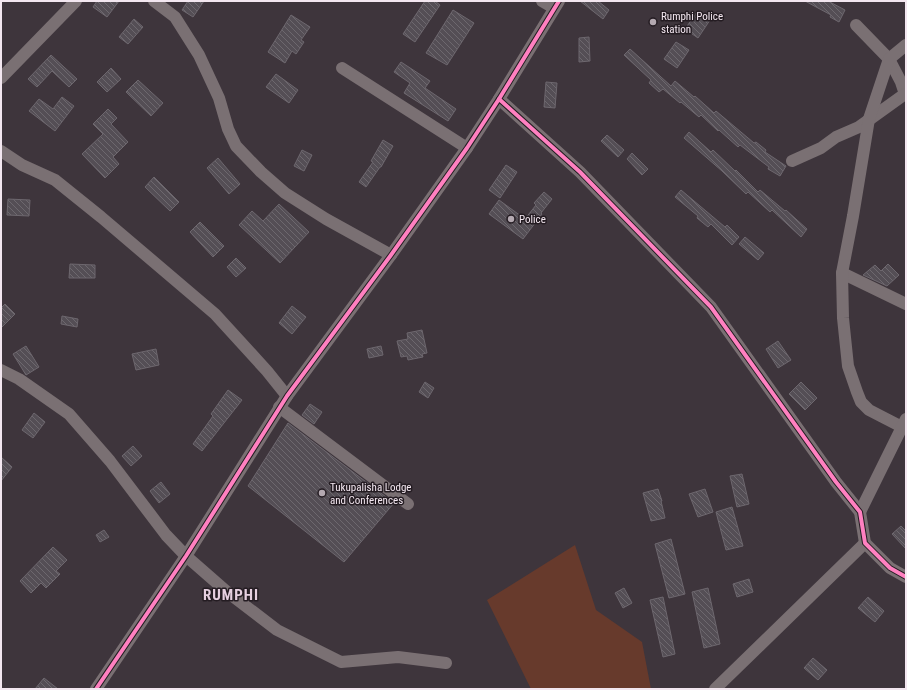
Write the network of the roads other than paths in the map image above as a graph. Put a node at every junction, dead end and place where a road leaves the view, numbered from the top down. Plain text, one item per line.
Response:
1 (76, 1) edge
2 (154, 1) edge
3 (542, 1) edge
4 (556, 5) edge
5 (856, 25) dead end
6 (906, 45) edge
7 (889, 59) junction
8 (342, 68) dead end
9 (1, 78) edge
10 (906, 94) edge
11 (499, 99) junction
12 (869, 120) junction
13 (467, 148) junction
14 (1, 151) edge
15 (792, 161) dead end
16 (391, 255) junction
17 (842, 273) junction
18 (906, 304) edge
19 (3, 375) edge
20 (287, 396) junction
21 (280, 408) junction
22 (904, 423) edge
23 (408, 504) dead end
24 (860, 512) junction
25 (865, 543) junction
26 (186, 556) junction
27 (906, 577) edge
28 (446, 663) dead end
29 (96, 689) edge
30 (715, 689) edge

1 - 9 street
2 - 16 street
3 - 4 street
4 - 11 street
5 - 7 street
6 - 7 street
7 - 10 street
7 - 12 street
8 - 13 street
10 - 12 street
11 - 13 street
11 - 24 street
12 - 15 street
12 - 17 street
13 - 16 street
14 - 20 street
16 - 20 street
17 - 18 street
17 - 22 street
19 - 26 street
20 - 21 street
21 - 23 street
21 - 26 street
22 - 24 street
24 - 25 street
25 - 27 street
25 - 30 street
26 - 28 street
26 - 29 street

